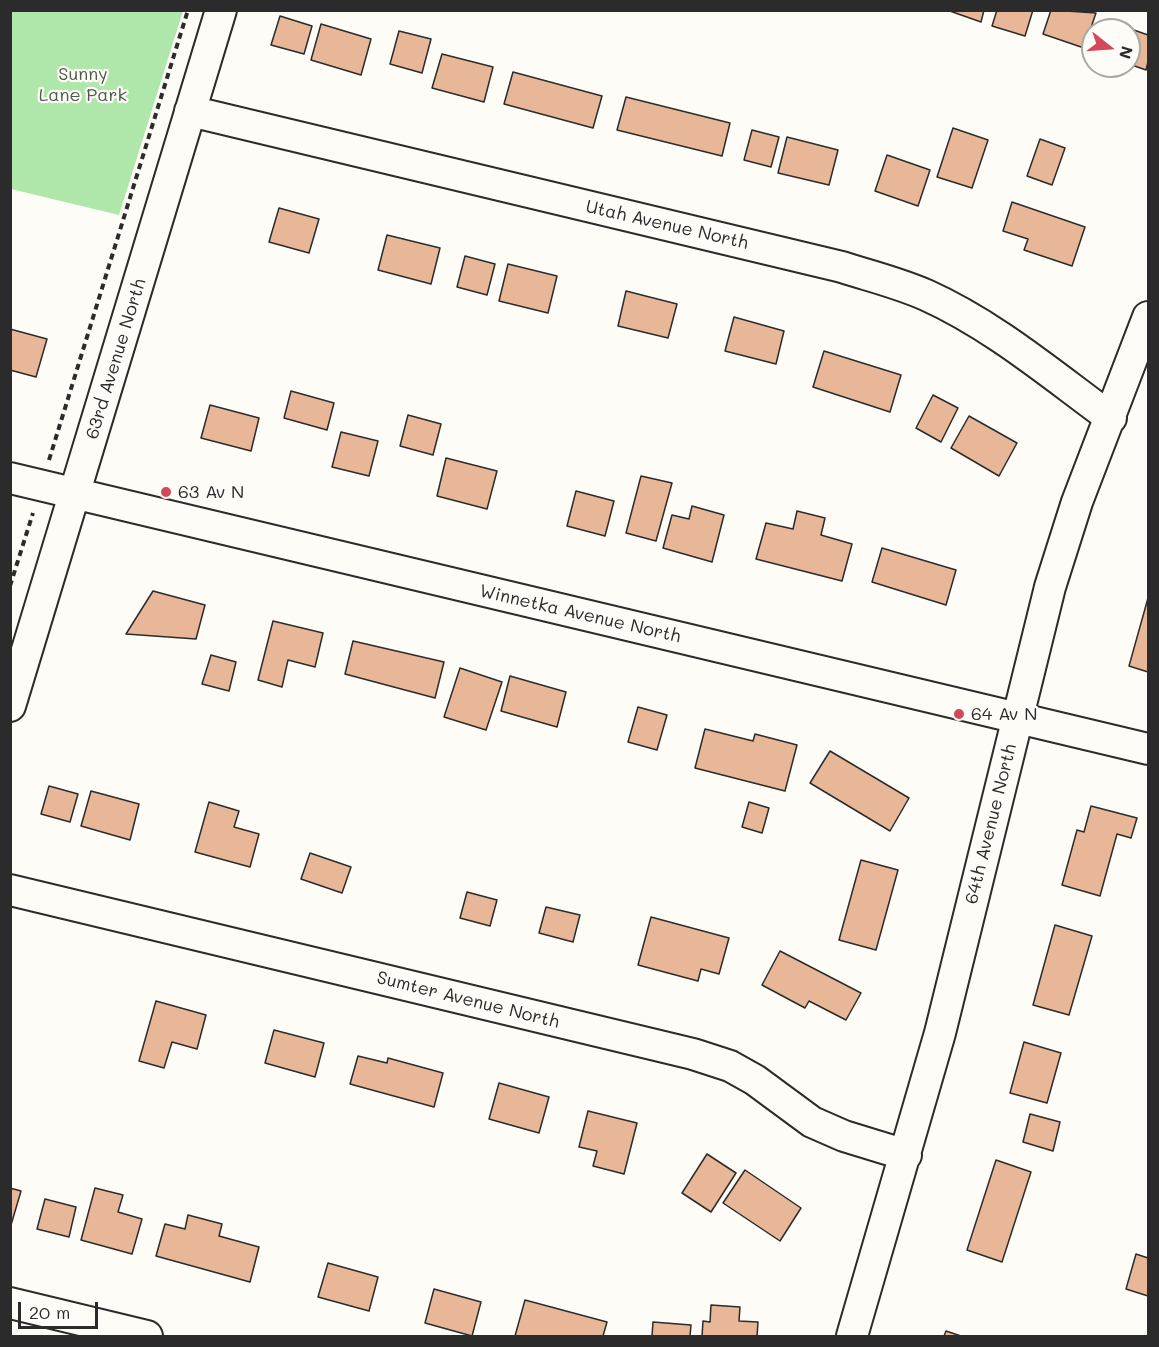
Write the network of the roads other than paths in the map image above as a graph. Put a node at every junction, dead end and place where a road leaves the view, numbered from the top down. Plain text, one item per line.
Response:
1 (221, 10) edge
2 (190, 111) junction
3 (1149, 316) edge
4 (1111, 418) junction
5 (10, 478) edge
6 (76, 494) junction
7 (10, 706) edge
8 (1017, 718) junction
9 (1149, 749) edge
10 (10, 890) edge
11 (906, 1155) junction
12 (10, 1303) edge
13 (147, 1336) edge
14 (852, 1336) edge

1 - 2 street, 63rd Avenue North
2 - 4 street, Utah Avenue North
2 - 6 street, 63rd Avenue North
3 - 4 street, 64th Avenue North
4 - 8 street, 64th Avenue North
5 - 6 street, Winnetka Avenue North
6 - 7 street, 63rd Avenue North
6 - 8 street, Winnetka Avenue North
8 - 9 street, Winnetka Avenue North
8 - 11 street, 64th Avenue North
10 - 11 street, Sumter Avenue North
11 - 14 street, 64th Avenue North
12 - 13 street

